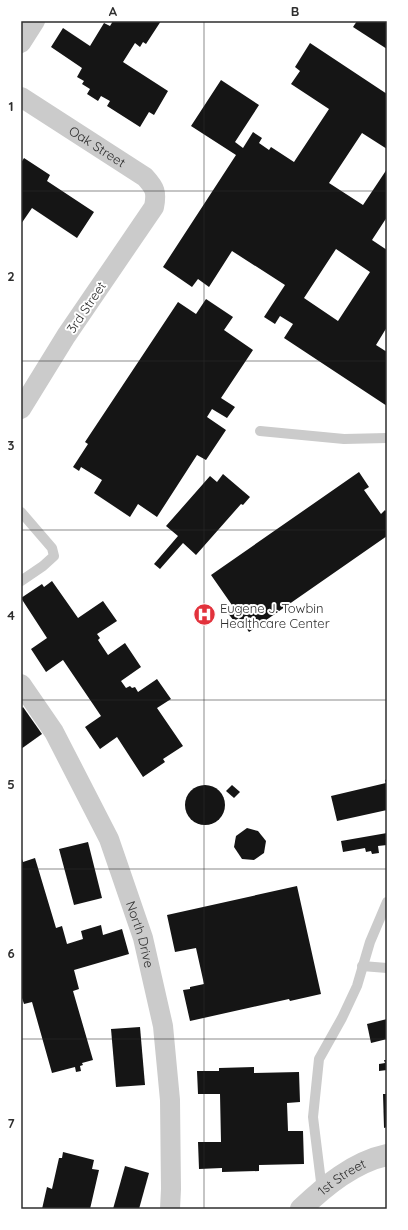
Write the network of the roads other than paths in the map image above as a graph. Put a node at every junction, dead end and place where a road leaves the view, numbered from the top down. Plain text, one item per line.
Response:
1 (35, 21) edge
2 (21, 43) edge
3 (21, 97) edge
4 (154, 207) joint
5 (21, 409) edge
6 (260, 431) dead end
7 (387, 438) edge
8 (21, 512) edge
9 (21, 581) edge
10 (21, 684) edge
11 (387, 902) edge
12 (362, 966) junction
13 (387, 968) edge
14 (387, 1155) edge
15 (322, 1191) junction
16 (170, 1209) edge
17 (301, 1209) edge

1 - 2 street
3 - 4 street, Oak Street
4 - 5 street, 3rd Street
6 - 7 lane
8 - 9 lane
10 - 16 street, North Drive
11 - 12 lane
12 - 13 lane
12 - 15 lane
14 - 15 street, 1st Street
15 - 17 street, 1st Street

